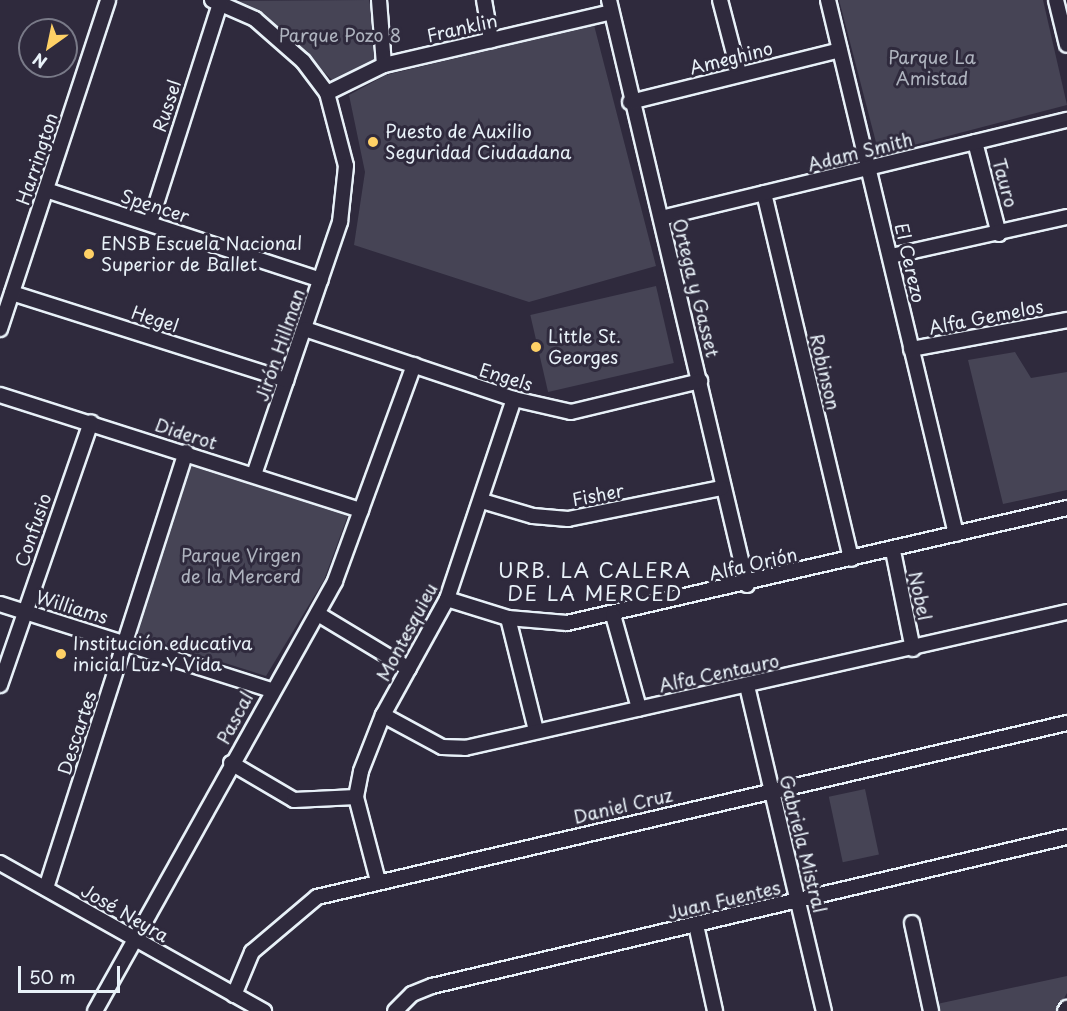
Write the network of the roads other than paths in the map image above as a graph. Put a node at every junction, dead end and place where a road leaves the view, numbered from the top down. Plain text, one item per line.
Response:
1 (108, 0) edge
2 (380, 0) edge
3 (484, 0) edge
4 (720, 0) edge
5 (828, 0) edge
6 (218, 1) edge
7 (1060, 1) edge
8 (610, 6) edge
9 (490, 40) junction
10 (1067, 45) edge
11 (840, 50) junction
12 (384, 65) junction
13 (739, 73) junction
14 (327, 93) junction
15 (630, 102) junction
16 (1067, 120) edge
17 (975, 142) junction
18 (869, 168) junction
19 (46, 190) junction
20 (764, 193) junction
21 (1067, 217) edge
22 (661, 218) junction
23 (150, 223) junction
24 (999, 234) junction
25 (891, 256) junction
26 (321, 280) junction
27 (12, 293) junction
28 (1067, 320) edge
29 (0, 329) edge
30 (305, 329) junction
31 (911, 349) junction
32 (414, 365) junction
33 (287, 380) junction
34 (700, 381) junction
35 (0, 395) edge
36 (514, 399) junction
37 (91, 423) junction
38 (186, 452) junction
39 (254, 475) junction
40 (722, 488) junction
41 (482, 501) junction
42 (1067, 508) edge
43 (361, 510) junction
44 (956, 534) junction
45 (893, 551) junction
46 (851, 559) junction
47 (747, 585) junction
48 (447, 600) junction
49 (0, 604) edge
50 (24, 611) junction
51 (1067, 612) edge
52 (318, 615) junction
53 (613, 615) junction
54 (508, 618) junction
55 (126, 642) junction
56 (913, 649) junction
57 (410, 669) junction
58 (0, 685) edge
59 (747, 686) junction
60 (271, 690) junction
61 (639, 708) junction
62 (383, 715) junction
63 (1067, 723) edge
64 (536, 730) junction
65 (231, 763) junction
66 (772, 791) junction
67 (356, 798) junction
68 (1067, 837) edge
69 (0, 863) edge
70 (378, 881) junction
71 (46, 888) junction
72 (799, 901) junction
73 (912, 923) dead end
74 (696, 925) junction
75 (134, 940) junction
76 (234, 995) junction
77 (95, 1011) edge
78 (264, 1011) edge
79 (395, 1011) edge
80 (715, 1011) edge
81 (824, 1011) edge
82 (931, 1011) edge

1 - 19 street, Harrington
2 - 12 street
3 - 9 street
4 - 13 street
5 - 11 street, El Cerezo
6 - 14 street, Jirón Hillman
6 - 23 street, Russel
7 - 10 street
8 - 9 street, Franklin
8 - 15 street, Ortega y Gasset
9 - 12 street, Franklin
11 - 13 street, Ameghino
11 - 18 street, El Cerezo
12 - 14 street, Franklin
13 - 15 street, Ameghino
14 - 26 street, Jirón Hillman
15 - 22 street, Ortega y Gasset
16 - 17 street, Adam Smith
17 - 18 street, Adam Smith
17 - 24 street, Tauro
18 - 20 street, Adam Smith
18 - 25 street, El Cerezo
19 - 23 street, Spencer
19 - 27 street, Harrington
20 - 22 street, Adam Smith
20 - 46 street, Robinson
21 - 24 street
22 - 34 street, Ortega y Gasset
23 - 26 street, Spencer
24 - 25 street
25 - 31 street, El Cerezo
26 - 30 street, Jirón Hillman
27 - 29 street, Harrington
27 - 33 street, Hegel
28 - 31 street, Alfa Gemelos
30 - 32 street, Engels
30 - 33 street, Jirón Hillman
31 - 44 street, El Cerezo
32 - 36 street, Engels
32 - 43 street, Pascal
33 - 39 street, Jirón Hillman
34 - 36 street, Engels
34 - 40 street, Ortega y Gasset
35 - 37 street, Diderot
36 - 41 street, Montesquieu
37 - 38 street, Diderot
37 - 50 street, Confusio
38 - 39 street, Diderot
38 - 55 street, Descartes
39 - 43 street, Diderot
40 - 41 street, Fisher
40 - 47 street, Ortega y Gasset
41 - 48 street, Montesquieu
42 - 44 street, Alfa Orión
43 - 52 street, Pascal
44 - 45 street, Alfa Orión
45 - 46 street, Alfa Orión
45 - 56 street, Nobel
46 - 47 street, Alfa Orión
47 - 53 street, Alfa Orión
48 - 54 street, Alfa Orión
48 - 57 street, Montesquieu
49 - 50 street, Williams
50 - 55 street, Williams
50 - 58 street, Confusio
51 - 56 street, Alfa Centauro
52 - 57 street
52 - 60 street, Pascal
53 - 54 street, Alfa Orión
53 - 61 street
54 - 64 street
55 - 60 street, Williams
55 - 71 street, Descartes
56 - 59 street, Alfa Centauro
57 - 62 street, Montesquieu
59 - 61 street, Alfa Centauro
59 - 66 street, Gabriela Mistral
60 - 65 street, Pascal
61 - 64 street, Alfa Centauro
62 - 64 street, Alfa Centauro
62 - 67 street, Montesquieu
63 - 66 street, Daniel Cruz
65 - 67 street
65 - 75 street, Pascal
66 - 70 street, Daniel Cruz
66 - 72 street, Gabriela Mistral
67 - 70 street
68 - 72 street, Juan Fuentes
69 - 71 street, José Neyra
70 - 76 street, Daniel Cruz
71 - 75 street, José Neyra
72 - 74 street, Juan Fuentes
72 - 81 street, Gabriela Mistral
73 - 82 street
74 - 79 street, Juan Fuentes
74 - 80 street
75 - 76 street, José Neyra
75 - 77 street, Pascal
76 - 78 street, José Neyra

